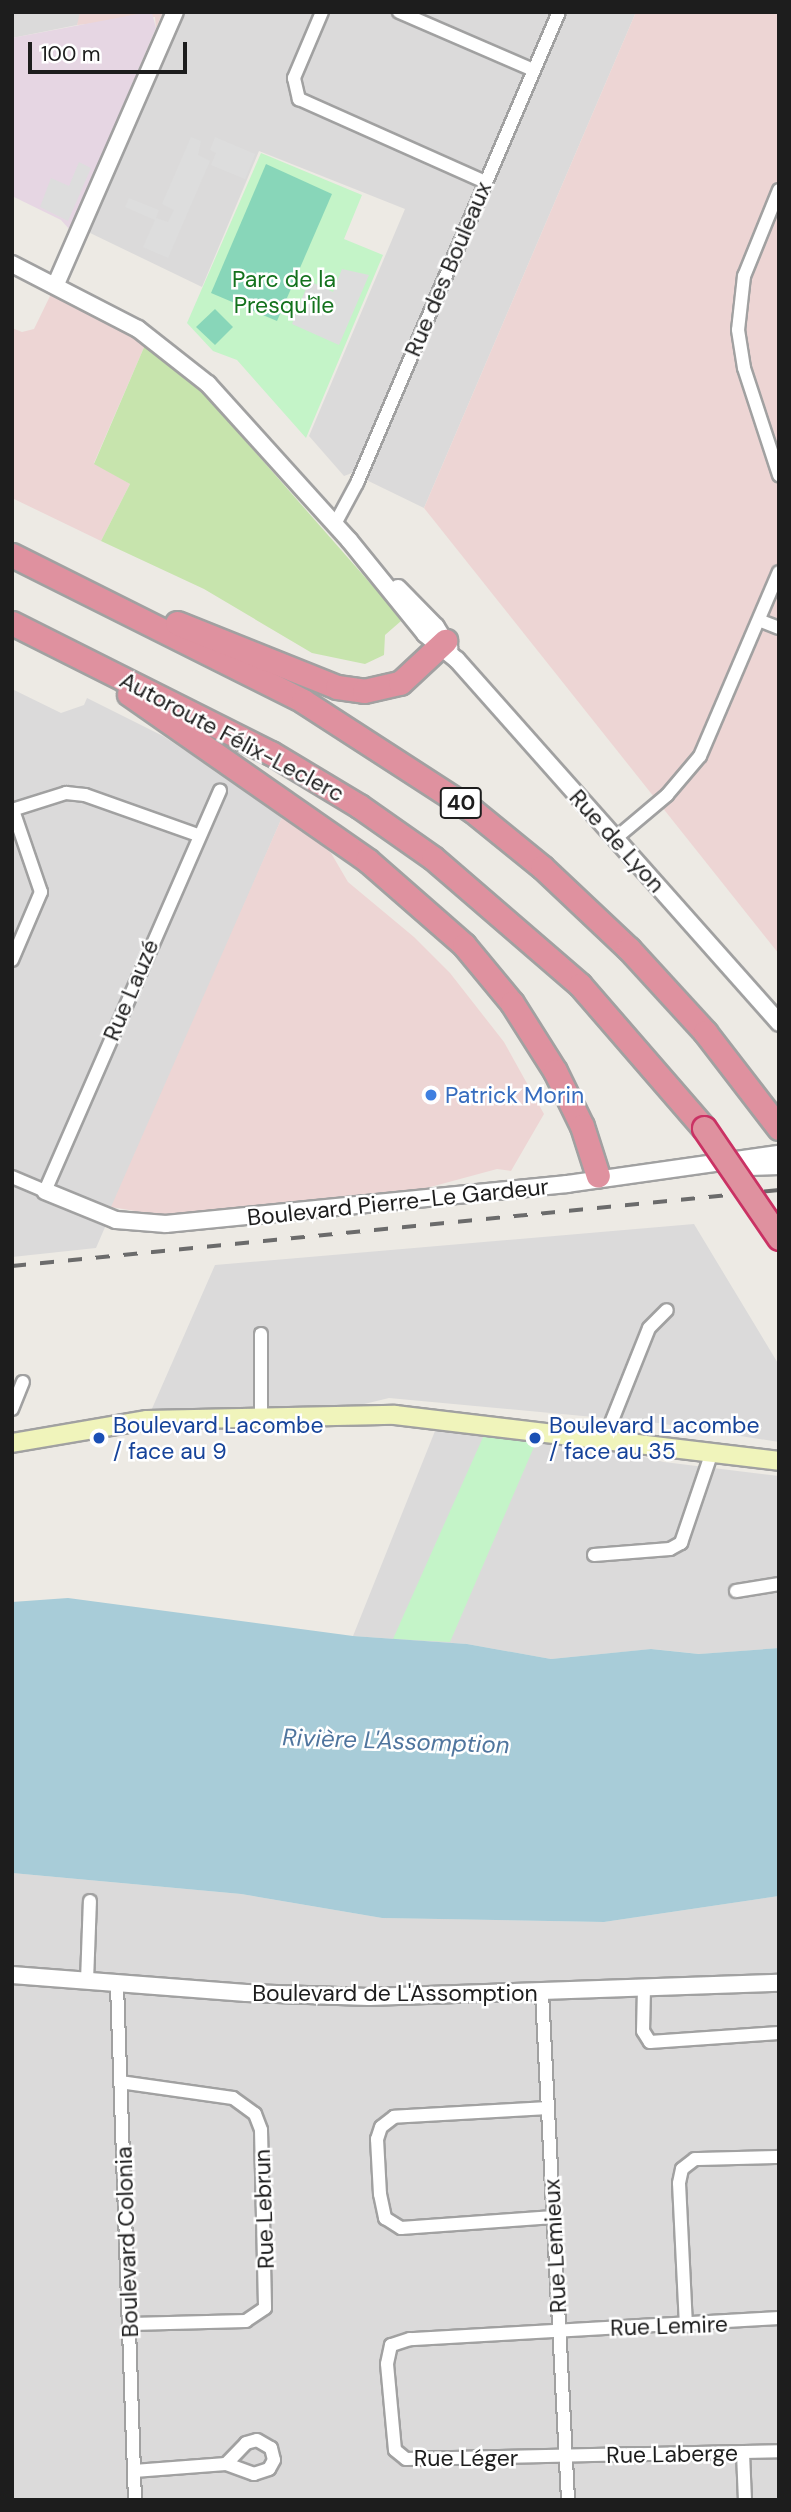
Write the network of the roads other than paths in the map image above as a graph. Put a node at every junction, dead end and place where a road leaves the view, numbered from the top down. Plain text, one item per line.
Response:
1 (175, 12) edge
2 (322, 12) edge
3 (399, 12) edge
4 (558, 12) edge
5 (533, 70) junction
6 (485, 182) junction
7 (779, 190) edge
8 (12, 264) edge
9 (55, 284) junction
10 (779, 475) edge
11 (335, 524) junction
12 (12, 555) edge
13 (779, 572) edge
14 (71, 584) junction
15 (761, 621) junction
16 (12, 622) edge
17 (779, 628) edge
18 (447, 649) junction
19 (73, 653) junction
20 (220, 791) dead end
21 (13, 810) edge
22 (198, 835) junction
23 (616, 838) junction
24 (12, 960) edge
25 (779, 1023) edge
26 (776, 1124) edge
27 (779, 1154) edge
28 (779, 1166) edge
29 (688, 1167) junction
30 (598, 1176) junction
31 (12, 1177) edge
32 (45, 1191) junction
33 (779, 1238) edge
34 (667, 1310) dead end
35 (261, 1334) dead end
36 (23, 1382) dead end
37 (12, 1409) edge
38 (261, 1415) junction
39 (605, 1438) junction
40 (12, 1443) edge
41 (712, 1452) junction
42 (779, 1461) edge
43 (594, 1555) dead end
44 (779, 1584) edge
45 (736, 1591) dead end
46 (90, 1901) dead end
47 (12, 1975) edge
48 (87, 1981) junction
49 (779, 1983) edge
50 (117, 1985) junction
51 (644, 1988) junction
52 (542, 1993) junction
53 (779, 2033) edge
54 (120, 2082) junction
55 (548, 2108) junction
56 (779, 2157) edge
57 (554, 2217) junction
58 (779, 2318) edge
59 (131, 2324) junction
60 (686, 2326) junction
61 (560, 2331) junction
62 (779, 2451) edge
63 (743, 2453) junction
64 (566, 2457) junction
65 (226, 2464) dead end
66 (134, 2471) junction
67 (135, 2500) edge
68 (568, 2500) edge
69 (745, 2500) edge

1 - 9 street
2 - 6 street
3 - 5 street
4 - 5 street, Rue des Bouleaux
5 - 6 street, Rue des Bouleaux
6 - 11 street, Rue des Bouleaux
7 - 10 street
8 - 9 street, Rue de Lyon
9 - 11 street, Rue de Lyon
11 - 18 street, Rue de Lyon
12 - 14 highway, 40
13 - 15 street
14 - 18 highway
14 - 26 highway, 40
15 - 17 street
15 - 23 street
16 - 19 highway, Autoroute Félix-Leclerc / 40
18 - 23 street, Rue de Lyon
19 - 30 highway
19 - 33 highway, Autoroute Félix-Leclerc / 40, bridge
20 - 22 street, Rue Lauzé
21 - 22 street
21 - 24 street
22 - 32 street, Rue Lauzé
23 - 25 street, Rue de Lyon
27 - 29 street, Boulevard Pierre-Le Gardeur
28 - 29 street, Boulevard Pierre-Le Gardeur
29 - 30 street, Boulevard Pierre-Le Gardeur
30 - 32 street, Boulevard Pierre-Le Gardeur
31 - 32 street
34 - 39 street
35 - 38 street
36 - 37 street
38 - 39 main road
38 - 40 main road
39 - 41 main road
41 - 42 main road
41 - 43 street
44 - 45 street
46 - 48 street
47 - 48 street, Boulevard de L'Assomption
48 - 50 street, Boulevard de L'Assomption
49 - 51 street, Boulevard de L'Assomption
50 - 52 street, Boulevard de L'Assomption
50 - 54 street, Boulevard Colonia
51 - 52 street, Boulevard de L'Assomption
51 - 53 street
52 - 55 street, Rue Lemieux
54 - 59 street, Boulevard Colonia
54 - 59 street, Rue Lebrun
55 - 57 street, Rue Lemieux
55 - 57 street
56 - 60 street
57 - 61 street, Rue Lemieux
58 - 60 street, Rue Lemire
59 - 66 street, Boulevard Colonia
60 - 61 street, Rue Lemire
61 - 64 street, Rue Lemieux
61 - 64 street, Rue Léger
62 - 63 street, Rue Laberge
63 - 64 street, Rue Laberge
63 - 69 street
64 - 68 street, Rue Lemieux
65 - 66 street
66 - 67 street, Boulevard Colonia

